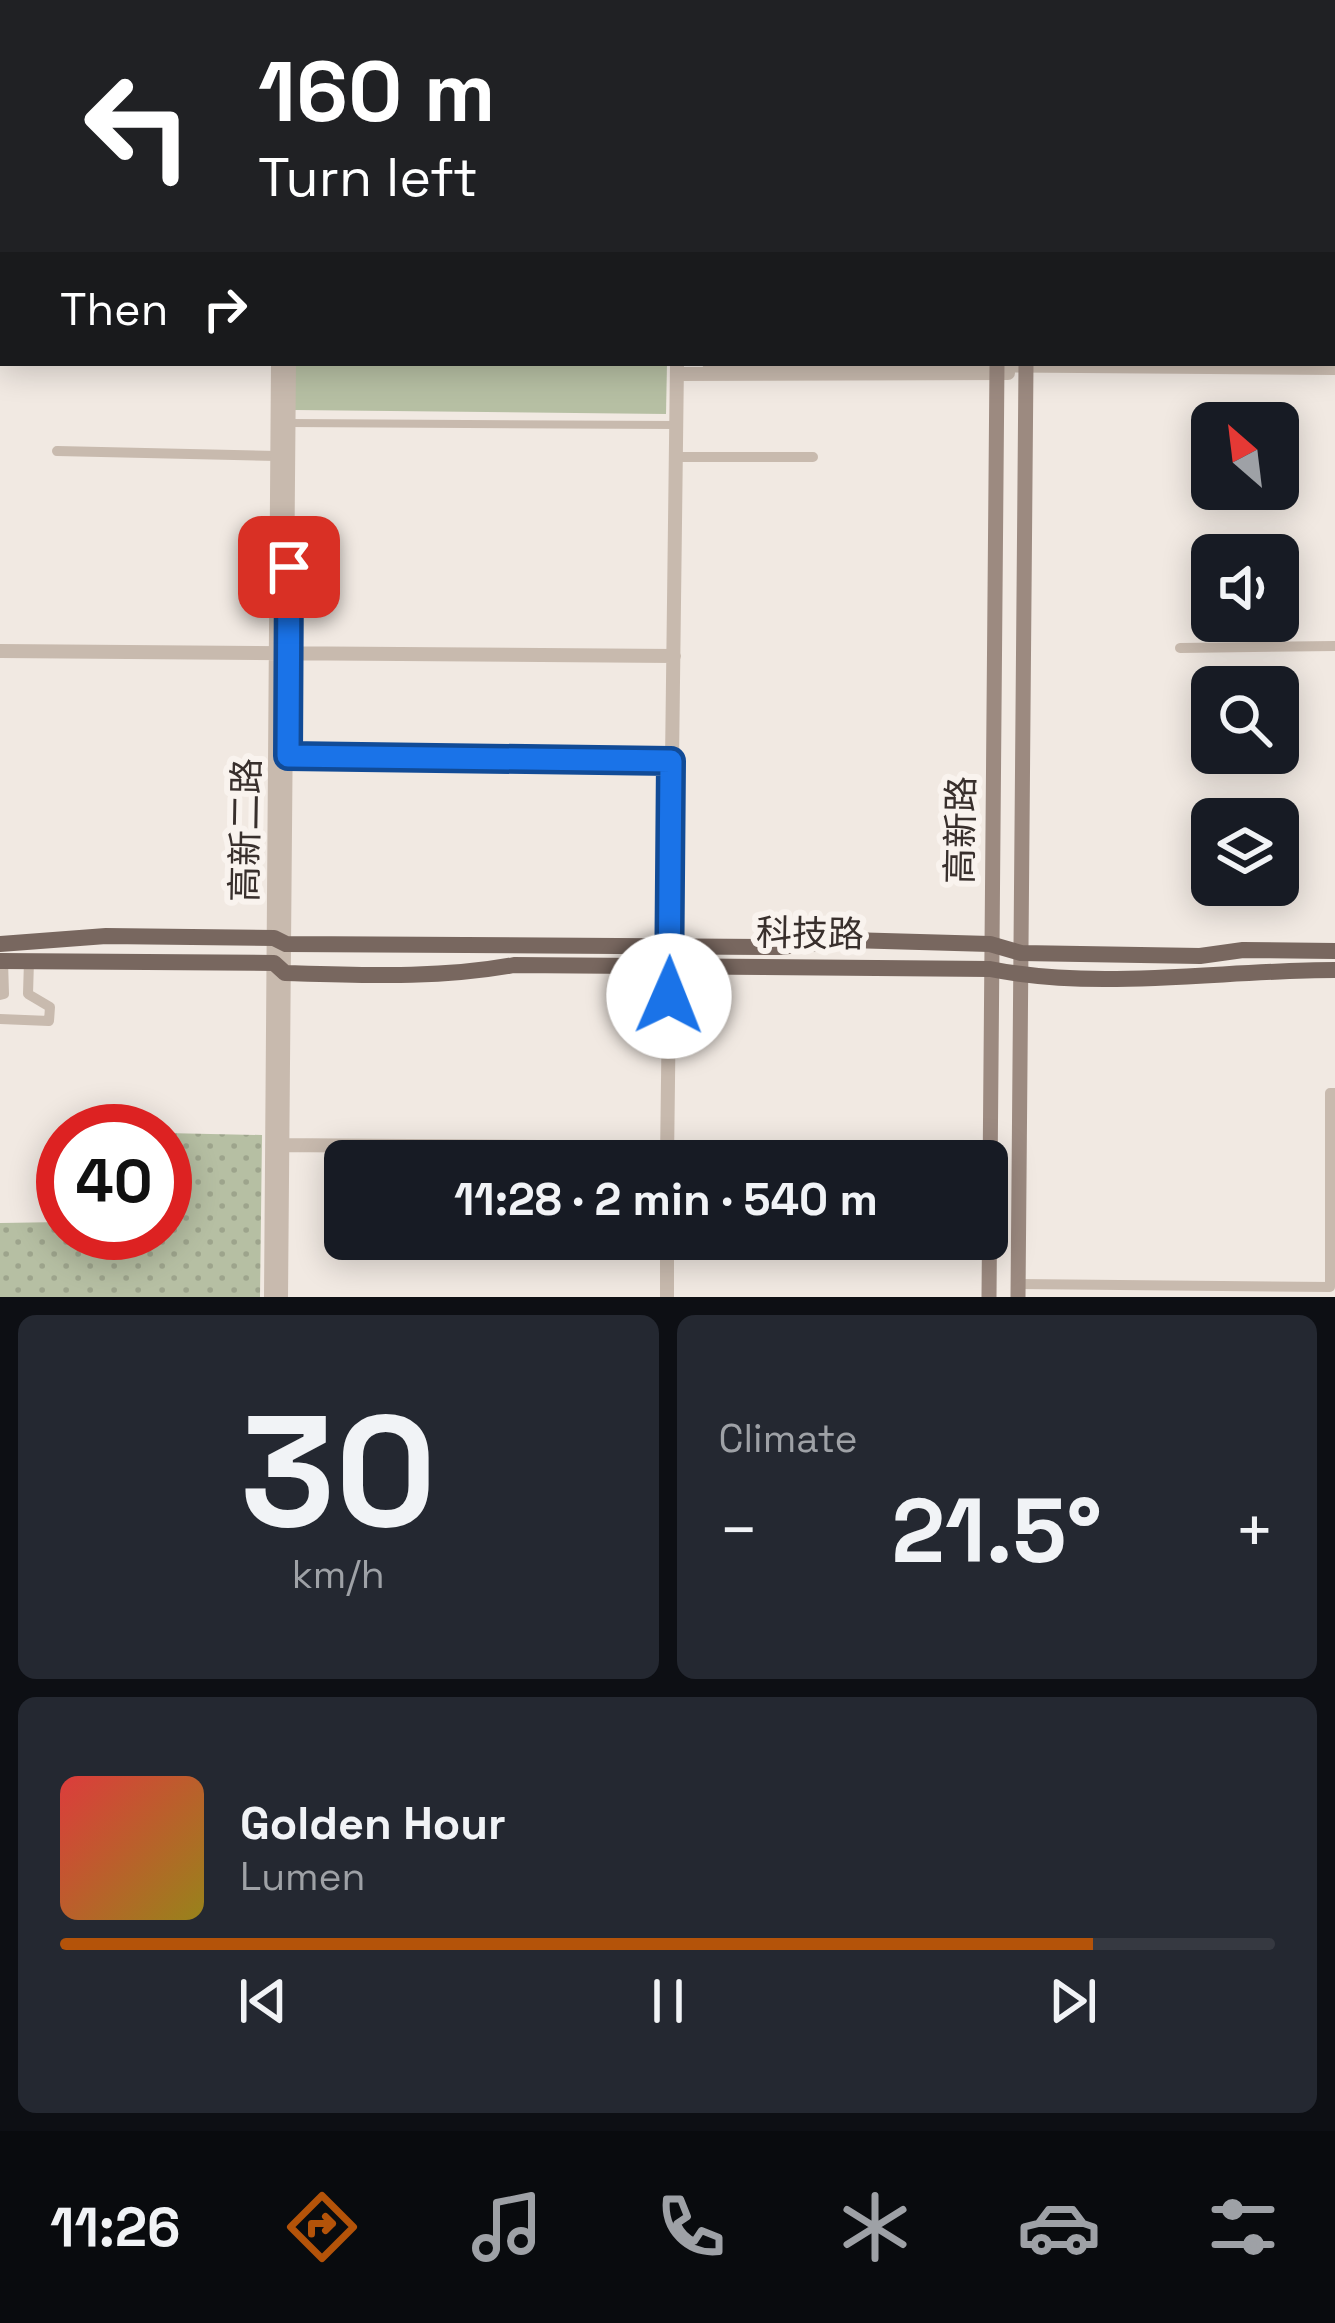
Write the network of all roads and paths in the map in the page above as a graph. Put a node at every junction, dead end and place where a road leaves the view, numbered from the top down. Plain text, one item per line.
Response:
1 (278, 366) edge
2 (289, 366) edge
3 (882, 366) edge
4 (1026, 366) edge
5 (1327, 367) edge
6 (997, 368) edge
7 (677, 369) edge
8 (288, 423) junction
9 (678, 425) junction
10 (57, 451) dead end
11 (277, 455) junction
12 (677, 457) junction
13 (813, 458) dead end
14 (1335, 646) edge
15 (1180, 648) dead end
16 (0, 651) edge
17 (284, 653) junction
18 (674, 656) junction
19 (288, 756) junction
20 (671, 761) junction
21 (280, 941) junction
22 (990, 944) junction
23 (1335, 951) edge
24 (1021, 953) junction
25 (1, 955) edge
26 (670, 957) junction
27 (29, 961) junction
28 (279, 968) junction
29 (990, 969) junction
30 (1335, 970) edge
31 (1021, 975) junction
32 (0, 995) edge
33 (0, 1019) edge
34 (1335, 1093) edge
35 (667, 1140) edge
36 (278, 1145) junction
37 (324, 1146) edge
38 (667, 1260) edge
39 (1018, 1290) edge
40 (271, 1297) edge
41 (281, 1297) edge
42 (667, 1297) edge
43 (989, 1297) edge

1 - 11 street, 高新二路
2 - 8 street, 高新二路
3 - 6 street
4 - 5 street
4 - 6 street
4 - 24 main road, 高新路
6 - 7 street
6 - 22 main road, 高新路
7 - 9 street
8 - 9 street
8 - 17 street, 高新二路
9 - 12 street
10 - 11 street
11 - 17 street, 高新二路
12 - 13 street
12 - 18 street
14 - 15 street
16 - 17 street
17 - 18 street
17 - 19 street, 高新二路
17 - 21 street, 高新二路
18 - 20 street
19 - 20 street
19 - 21 street, 高新二路
20 - 26 street
21 - 25 main road, 科技路
21 - 26 main road, 科技路
21 - 28 street, 高新二路
22 - 24 main road, 科技路
22 - 26 main road, 科技路
22 - 29 main road, 高新路
23 - 24 main road, 科技路
24 - 31 main road, 高新路
25 - 27 main road, 科技路
25 - 32 street
26 - 28 main road, 科技路
26 - 29 main road, 科技路
26 - 35 street
27 - 28 main road, 科技路
27 - 33 street
28 - 36 street, 高新二路
29 - 31 main road, 科技路
29 - 43 main road, 高新路
30 - 31 main road, 科技路
31 - 39 main road, 高新路
34 - 39 street
36 - 37 street
36 - 40 street, 高新二路
36 - 41 street, 高新二路
38 - 42 street

